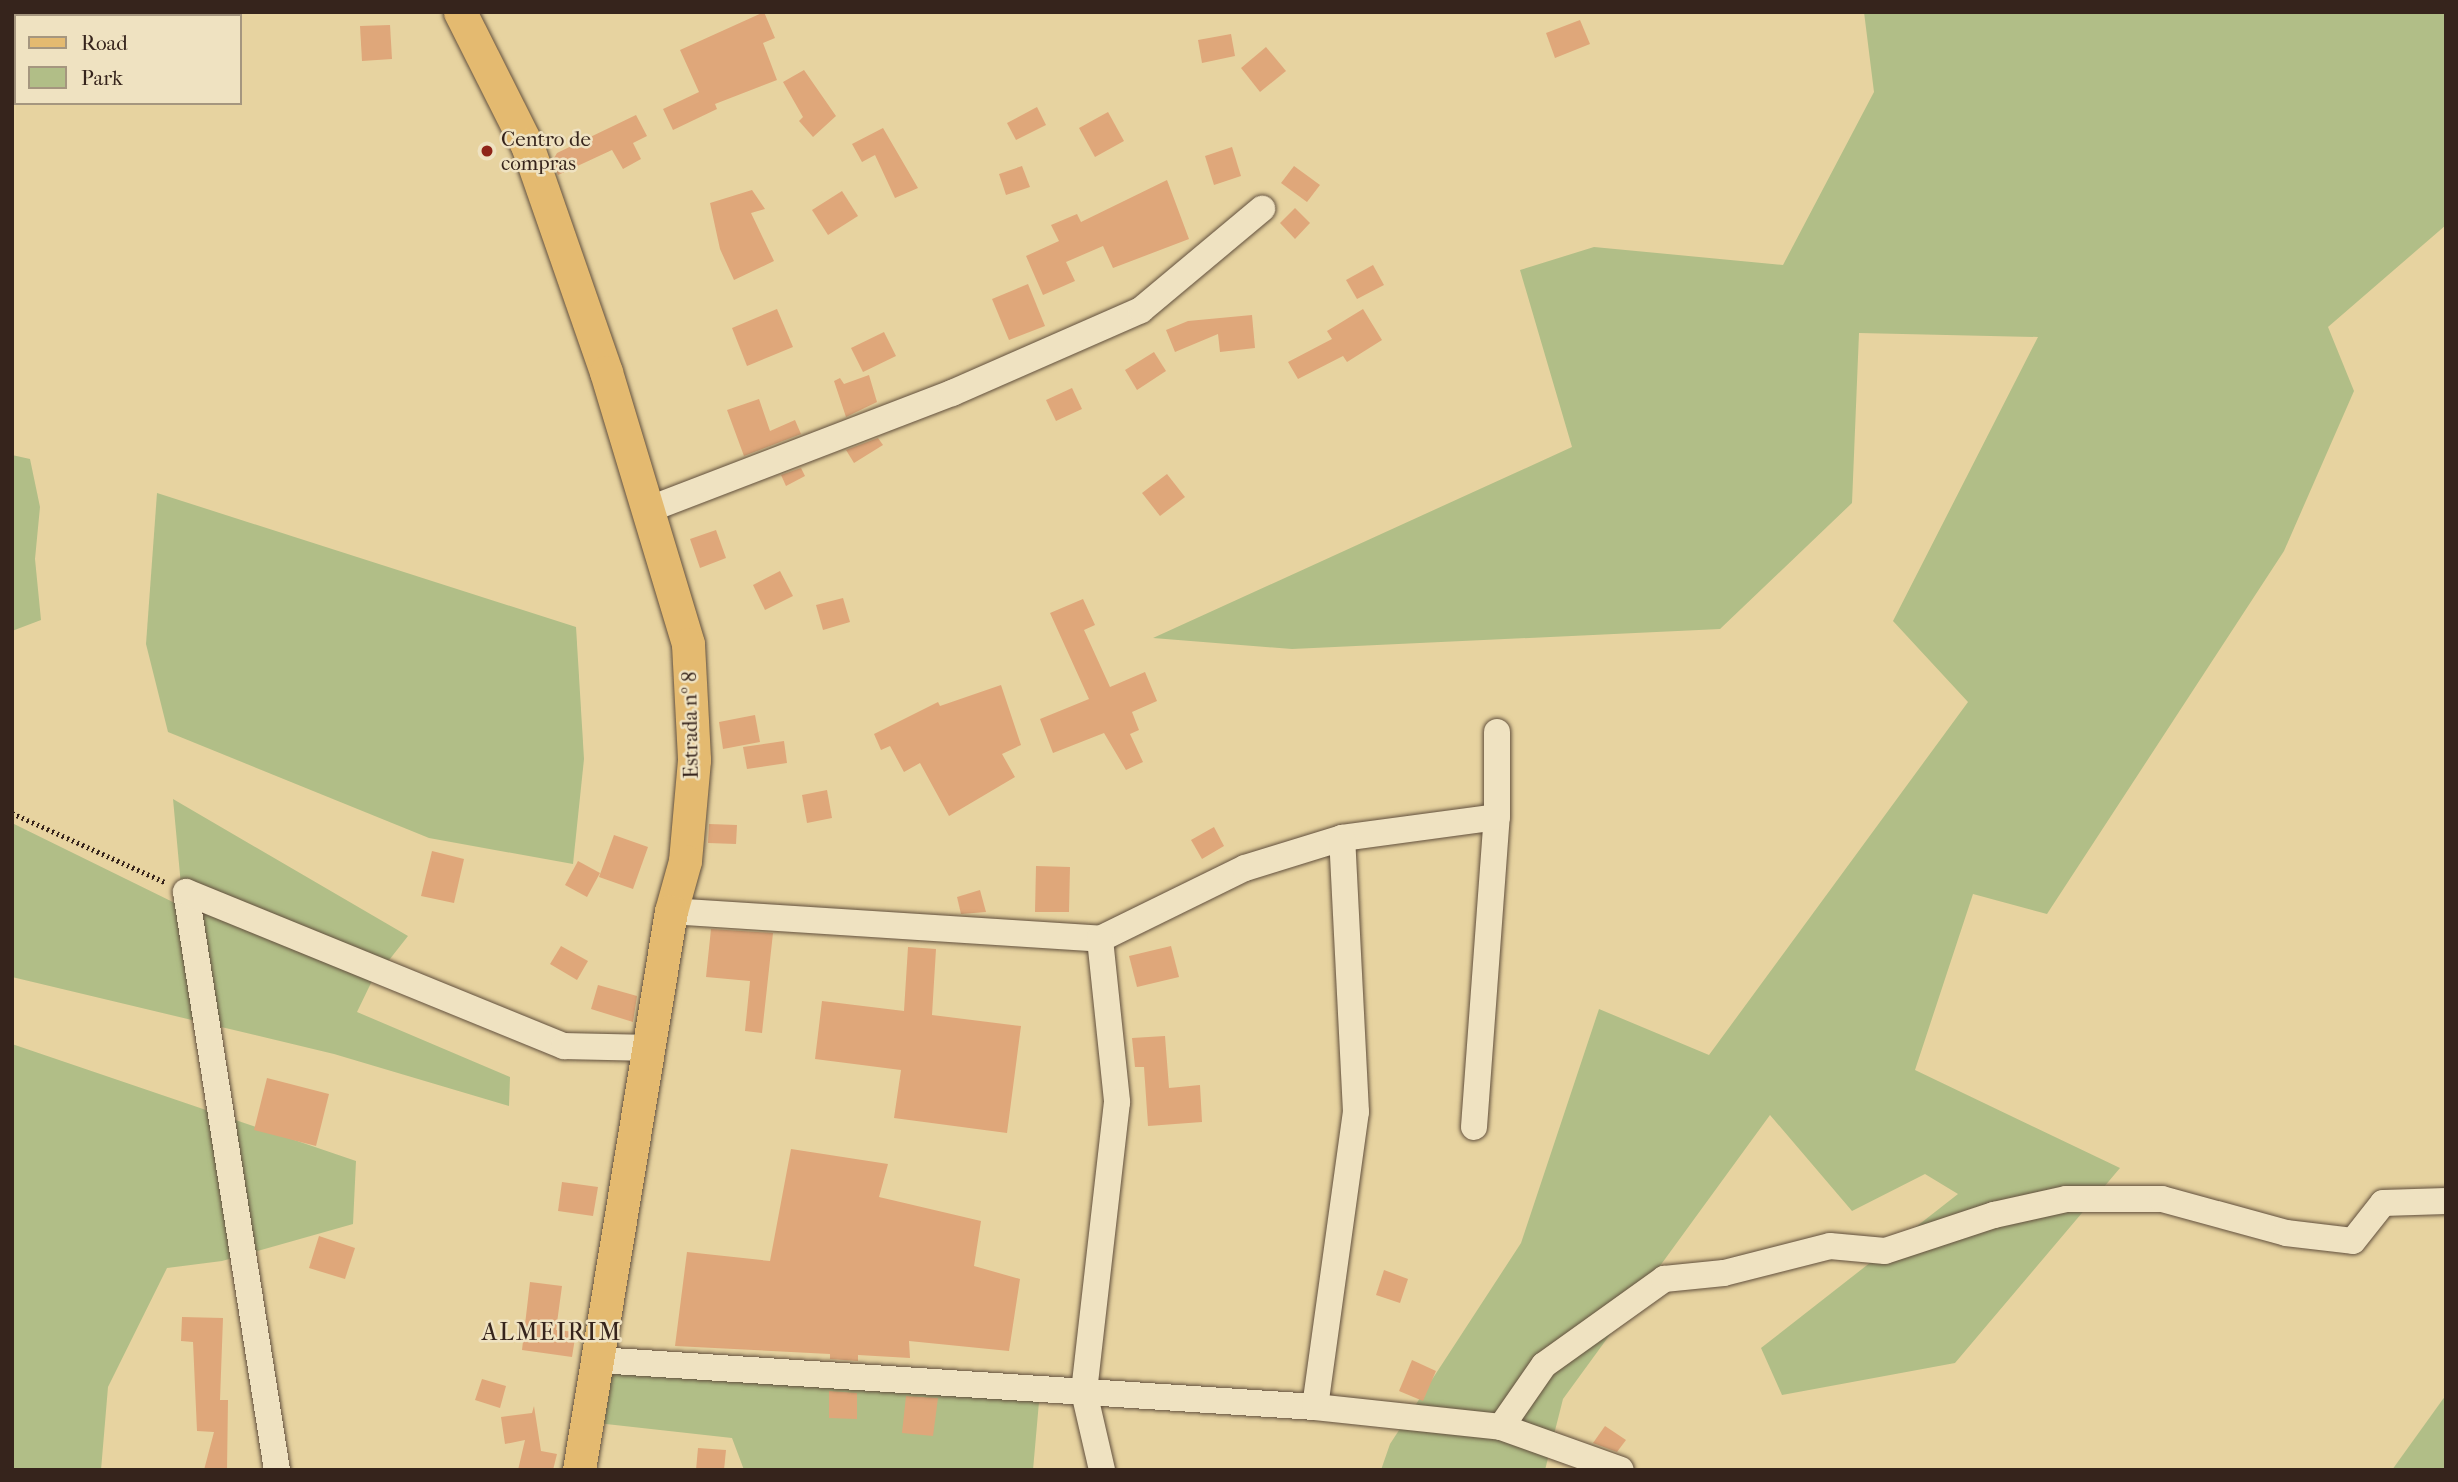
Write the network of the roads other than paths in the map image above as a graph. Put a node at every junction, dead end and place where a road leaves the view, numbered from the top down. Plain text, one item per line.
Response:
1 (460, 12) edge
2 (1262, 209) dead end
3 (650, 509) junction
4 (1497, 732) dead end
5 (1497, 817) junction
6 (1342, 838) junction
7 (671, 911) junction
8 (1100, 939) junction
9 (651, 1048) junction
10 (1474, 1127) dead end
11 (2446, 1201) edge
12 (598, 1360) junction
13 (1084, 1392) junction
14 (1315, 1407) junction
15 (1501, 1427) junction
16 (277, 1470) edge
17 (579, 1470) edge
18 (1102, 1470) edge
19 (1621, 1470) edge

1 - 3 main road, Estrada nº 8
2 - 3 street
3 - 7 main road, Estrada nº 8
4 - 5 street
5 - 6 street
5 - 10 street
6 - 8 street
6 - 14 street
7 - 8 street
7 - 9 main road, Estrada nº 8
8 - 13 street
9 - 12 main road, Estrada nº 8
9 - 16 street
11 - 15 street
12 - 13 street
12 - 17 main road, Estrada nº 8
13 - 14 street
13 - 18 street
14 - 15 street
15 - 19 street

